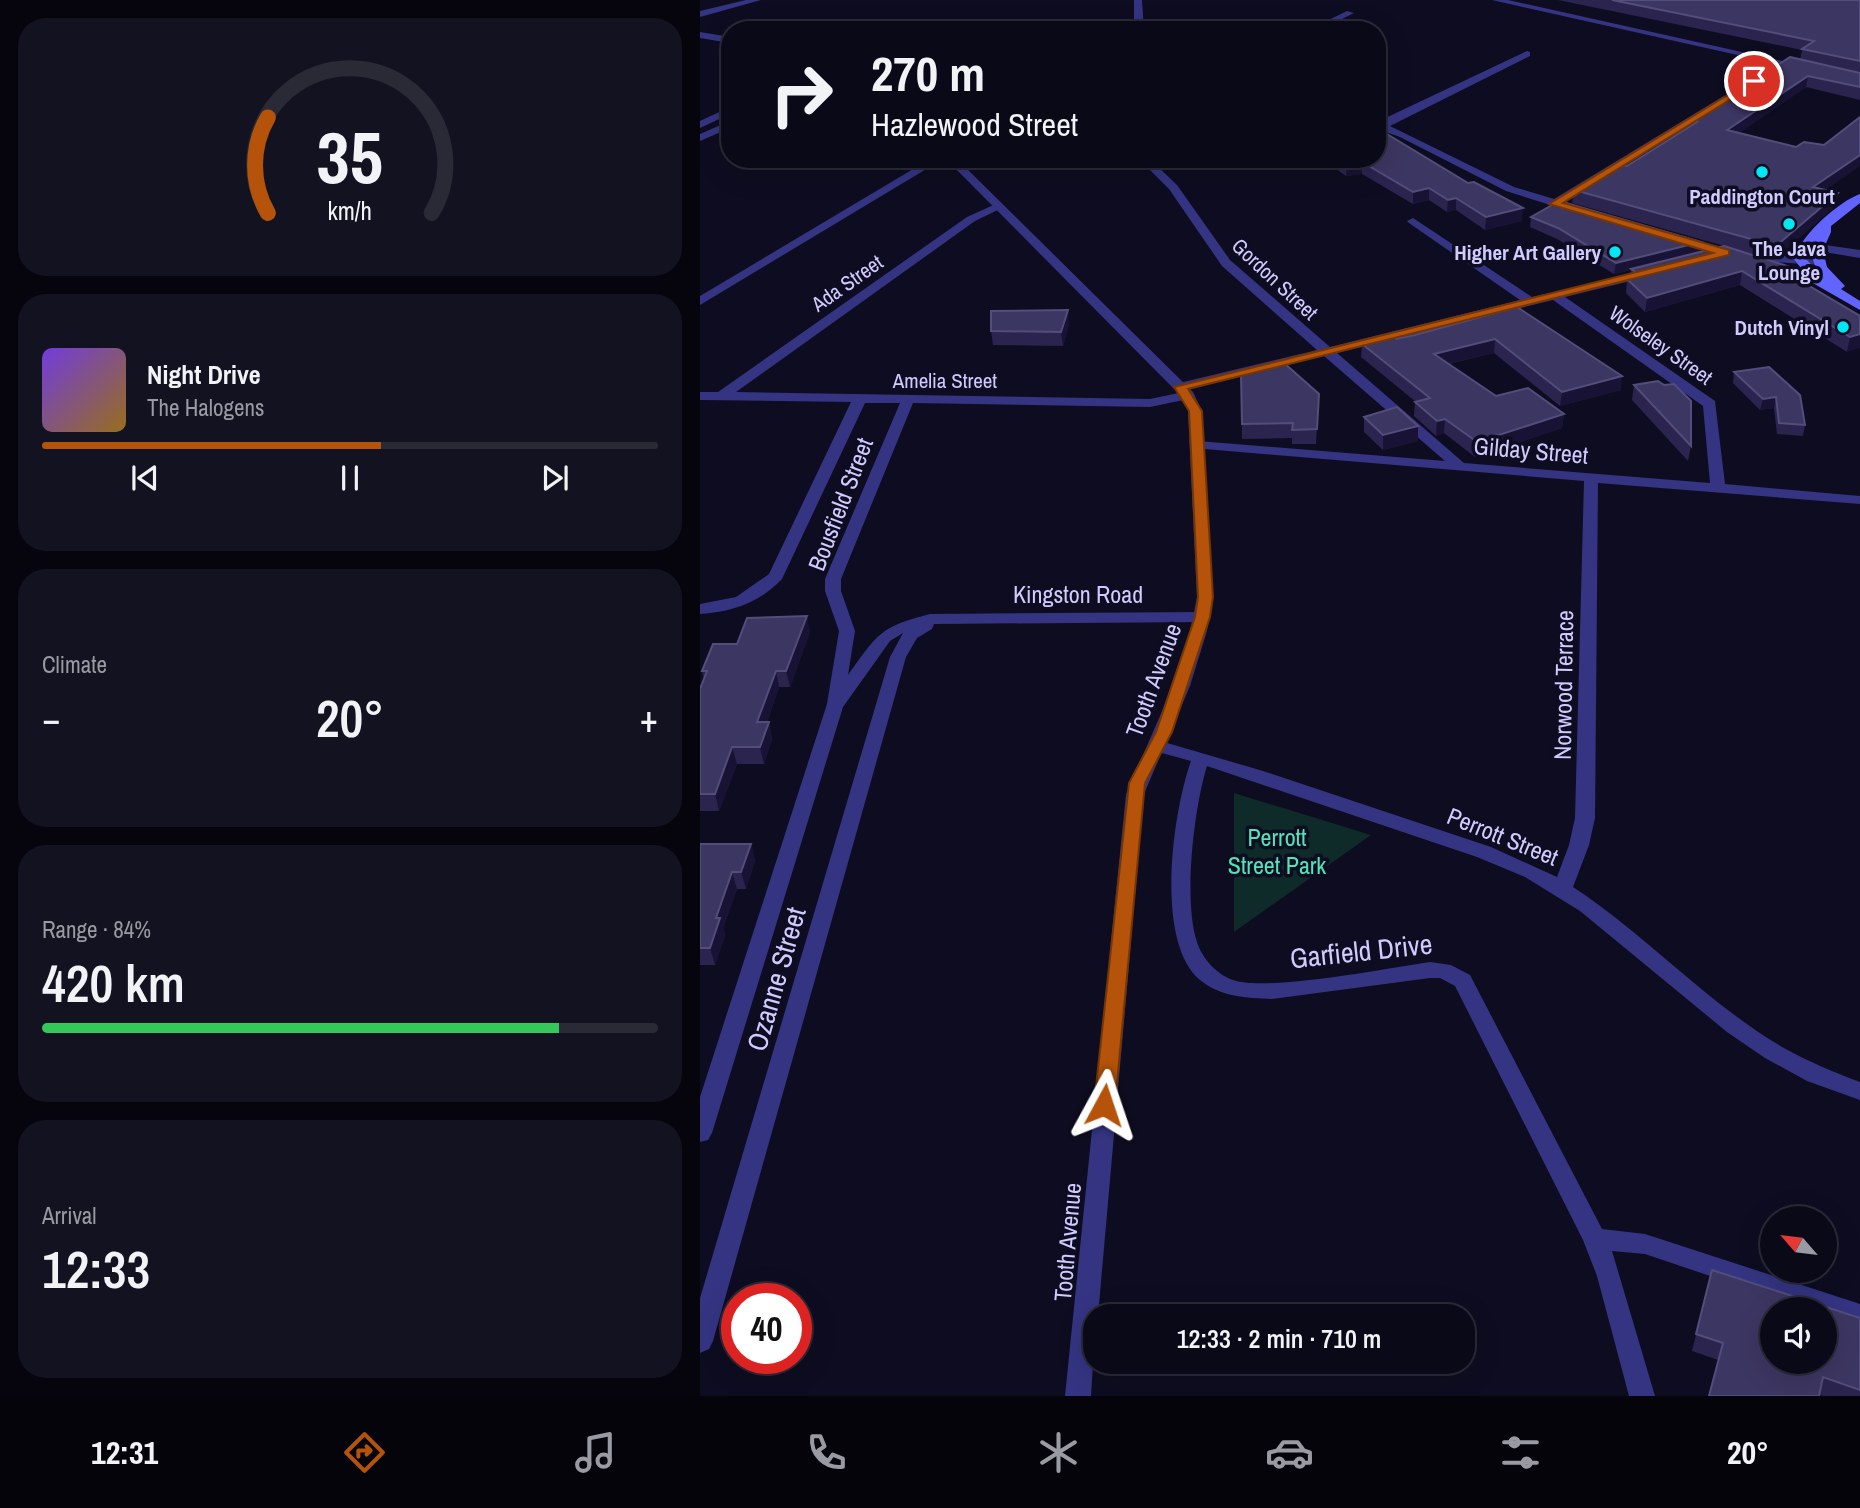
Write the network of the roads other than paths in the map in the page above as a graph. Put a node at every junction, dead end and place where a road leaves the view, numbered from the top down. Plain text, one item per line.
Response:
1 (757, 0) edge
2 (1138, 0) edge
3 (1496, 0) edge
4 (1350, 13) dead end
5 (700, 14) edge
6 (1139, 21) edge
7 (1332, 21) edge
8 (700, 35) edge
9 (721, 38) edge
10 (1527, 54) dead end
11 (1785, 63) junction
12 (1810, 68) edge
13 (721, 114) edge
14 (1386, 122) edge
15 (700, 125) edge
16 (721, 128) edge
17 (1386, 128) edge
18 (700, 138) edge
19 (923, 168) edge
20 (960, 168) edge
21 (1153, 168) edge
22 (1860, 197) edge
23 (1554, 204) junction
24 (998, 206) junction
25 (1594, 215) edge
26 (1413, 221) dead end
27 (1660, 234) edge
28 (1860, 248) edge
29 (1815, 251) junction
30 (1730, 254) junction
31 (1706, 259) edge
32 (1803, 266) junction
33 (1668, 268) edge
34 (1555, 295) junction
35 (700, 301) edge
36 (1529, 301) junction
37 (1855, 303) edge
38 (1326, 352) junction
39 (1184, 391) junction
40 (700, 396) edge
41 (722, 396) junction
42 (859, 400) junction
43 (908, 400) junction
44 (1198, 446) junction
45 (1460, 467) junction
46 (1591, 478) junction
47 (1718, 488) junction
48 (1860, 500) edge
49 (700, 609) edge
50 (1202, 617) junction
51 (846, 626) joint
52 (902, 633) junction
53 (834, 707) junction
54 (1157, 746) junction
55 (1201, 758) junction
56 (1562, 889) junction
57 (1860, 1091) edge
58 (700, 1133) edge
59 (1595, 1239) junction
60 (1860, 1315) edge
61 (700, 1341) edge
62 (1078, 1396) edge
63 (1642, 1396) edge

1 - 5 street
2 - 6 street
3 - 11 street
4 - 7 street
8 - 9 street
10 - 14 street
11 - 12 street
11 - 23 street
13 - 15 street
16 - 18 street
17 - 23 street
19 - 35 street
20 - 24 street
21 - 38 street, Gordon Street
22 - 29 main road
23 - 25 street
24 - 39 street
24 - 41 street, Ada Street
26 - 36 street
27 - 30 street
28 - 29 street
29 - 32 street
29 - 32 main road
29 - 37 main road
30 - 31 street
30 - 32 street
32 - 37 main road
33 - 34 street, Amelia Street
34 - 36 street, Amelia Street
34 - 47 street, Wolseley Street
36 - 38 street, Amelia Street
38 - 39 street, Amelia Street
38 - 45 street, Gordon Street
39 - 43 street, Amelia Street
39 - 44 street, Tooth Avenue
40 - 41 street, Amelia Street
41 - 42 street, Amelia Street
42 - 43 street, Amelia Street
42 - 49 street, Bousfield Street
43 - 51 street, Bousfield Street
44 - 45 street, Gilday Street
44 - 50 street, Tooth Avenue
45 - 46 street, Gilday Street
46 - 47 street, Gilday Street
46 - 56 street, Norwood Terrace
47 - 48 street, Gilday Street
50 - 52 street, Kingston Road
50 - 54 street, Tooth Avenue
51 - 53 street, Ozanne Street
52 - 53 street, Ozanne Street
52 - 61 street, Ozanne Street
53 - 58 street, Ozanne Street
54 - 55 street, Perrott Street
54 - 62 street, Tooth Avenue
55 - 56 street, Perrott Street
55 - 59 street, Garfield Drive
56 - 57 street, Perrott Street
59 - 60 street
59 - 63 street, Garfield Drive

